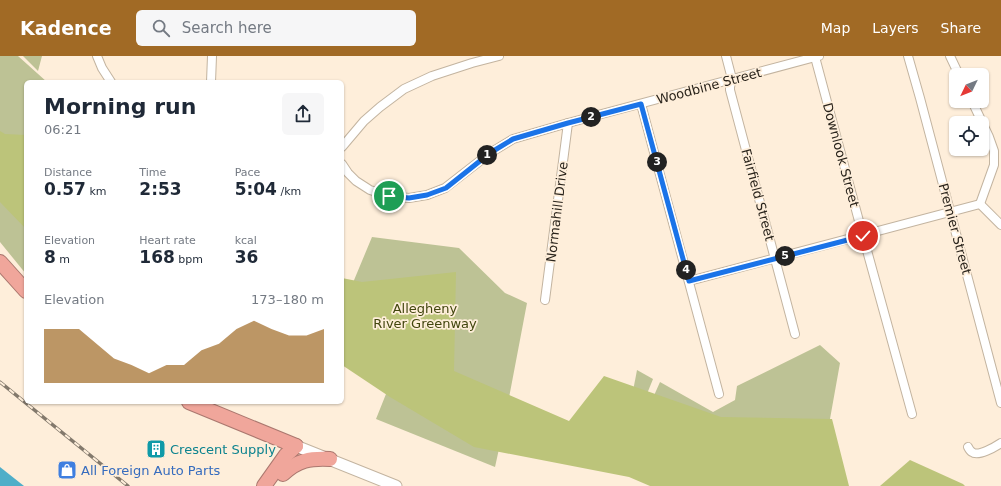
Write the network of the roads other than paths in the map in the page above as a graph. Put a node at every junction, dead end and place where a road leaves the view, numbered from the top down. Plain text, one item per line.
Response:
1 (97, 56) edge
2 (212, 56) edge
3 (499, 56) edge
4 (726, 56) edge
5 (908, 56) edge
6 (950, 56) edge
7 (817, 57) edge
8 (471, 60) edge
9 (956, 68) edge
10 (732, 79) junction
11 (110, 80) edge
12 (211, 80) edge
13 (641, 104) junction
14 (975, 108) edge
15 (568, 123) junction
16 (344, 145) edge
17 (344, 167) edge
18 (980, 204) junction
19 (950, 212) junction
20 (1001, 225) edge
21 (863, 236) junction
22 (776, 259) junction
23 (0, 262) edge
24 (689, 281) junction
25 (24, 289) edge
26 (545, 300) dead end
27 (795, 334) dead end
28 (719, 394) dead end
29 (1001, 403) edge
30 (194, 404) edge
31 (912, 414) dead end
32 (261, 431) junction
33 (1001, 443) edge
34 (296, 446) junction
35 (968, 446) dead end
36 (330, 459) junction
37 (284, 464) junction
38 (264, 486) edge
39 (275, 486) edge
40 (396, 486) edge

1 - 11 street
2 - 12 street
3 - 8 street
4 - 10 street, Fairfield Street
5 - 19 street, Premier Street
6 - 9 street
7 - 10 street, Woodbine Street
7 - 21 street, Downlook Street
8 - 16 street
10 - 13 street, Woodbine Street
10 - 22 street, Fairfield Street
13 - 15 street, Woodbine Street
13 - 24 street
14 - 18 street
15 - 17 street, Woodbine Street
15 - 26 street, Normahill Drive
18 - 19 street
18 - 20 street
19 - 21 street
19 - 29 street, Premier Street
21 - 22 street
21 - 31 street, Downlook Street
22 - 24 street
22 - 27 street, Fairfield Street
23 - 25 highway
24 - 28 street
30 - 32 highway
32 - 34 highway
32 - 37 highway
33 - 35 street
34 - 36 main road
34 - 37 highway
36 - 37 highway
36 - 40 main road
37 - 38 highway
37 - 39 highway

